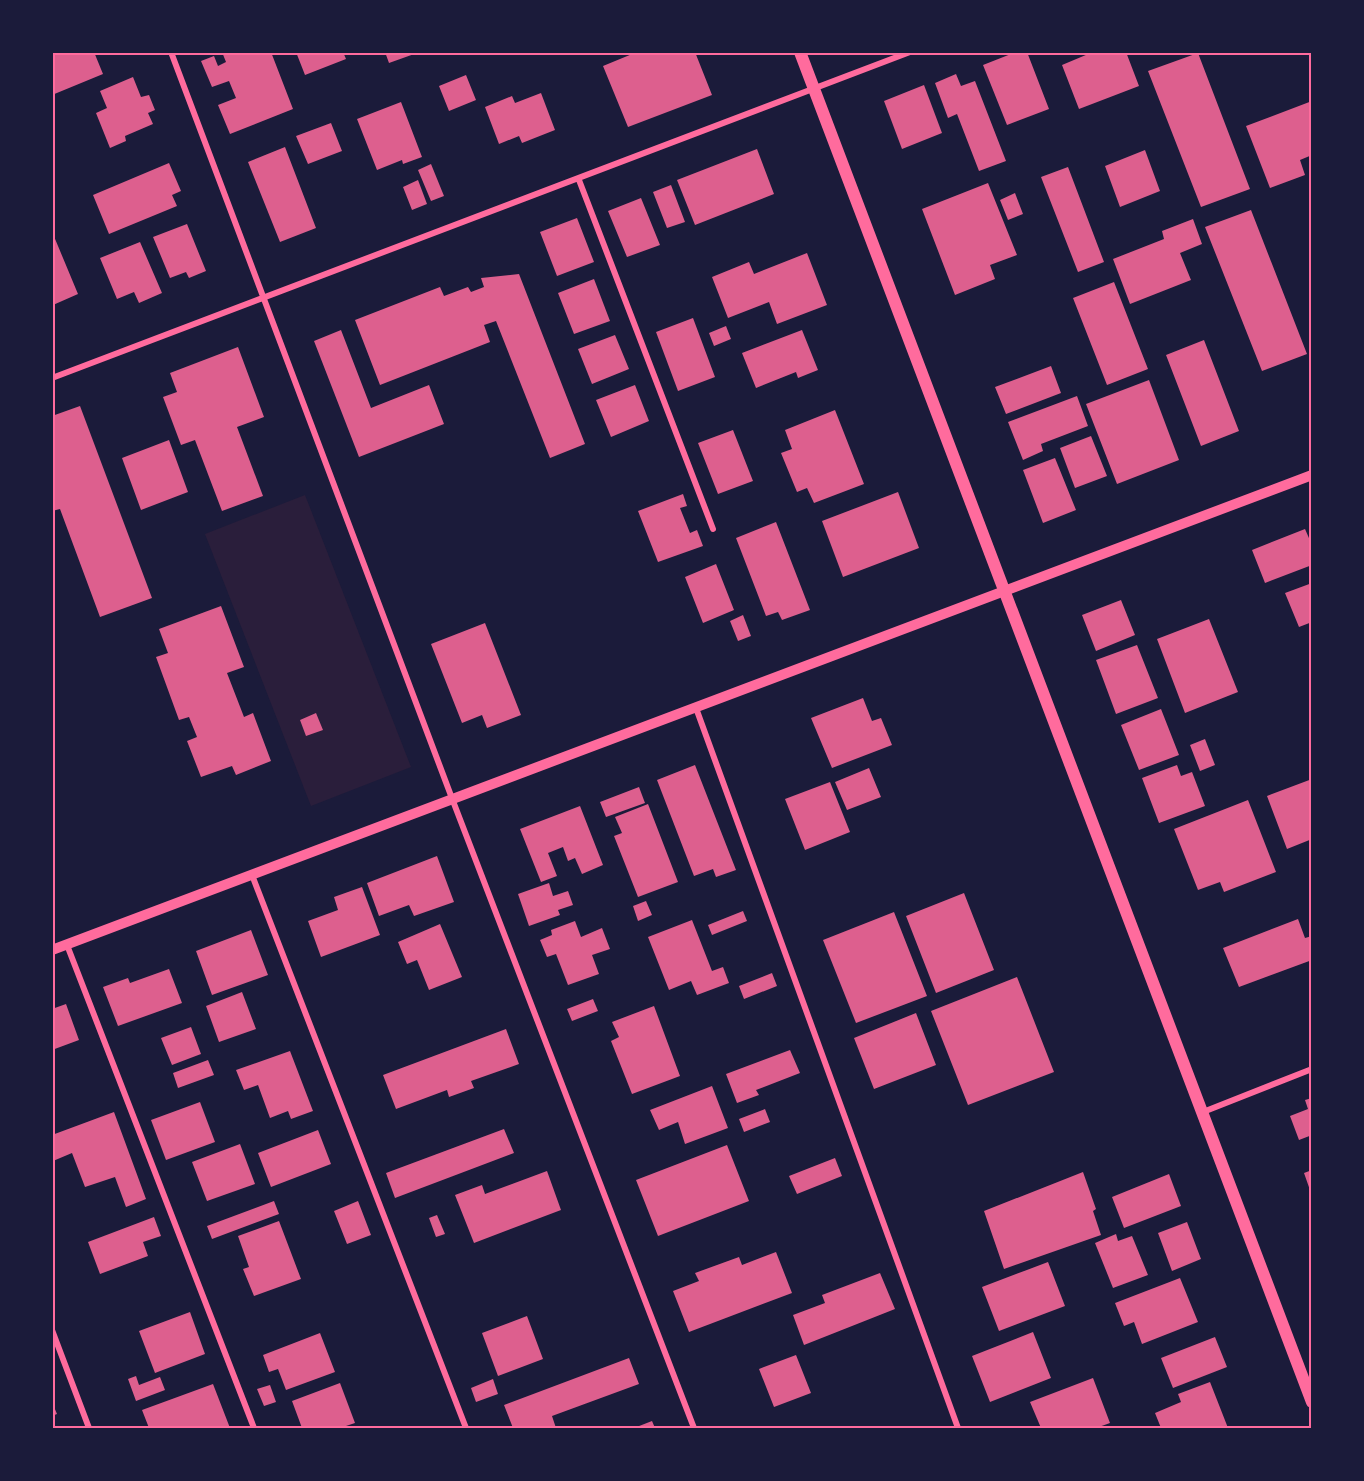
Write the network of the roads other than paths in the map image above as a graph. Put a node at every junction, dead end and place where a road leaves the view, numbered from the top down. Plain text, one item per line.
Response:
1 (171, 52) edge
2 (800, 52) edge
3 (910, 52) edge
4 (814, 89) junction
5 (579, 180) junction
6 (265, 299) junction
7 (52, 378) edge
8 (1311, 474) edge
9 (713, 529) dead end
10 (1004, 590) junction
11 (696, 708) junction
12 (453, 801) junction
13 (252, 875) junction
14 (67, 945) junction
15 (52, 950) edge
16 (1311, 1069) edge
17 (1202, 1112) junction
18 (52, 1330) edge
19 (1311, 1402) edge
20 (89, 1428) edge
21 (254, 1428) edge
22 (466, 1428) edge
23 (694, 1428) edge
24 (958, 1428) edge

1 - 6 street
2 - 4 main road
3 - 4 street
4 - 5 street
4 - 10 main road
5 - 6 street
5 - 9 street
6 - 7 street
6 - 12 street
8 - 10 street
10 - 11 street
10 - 17 main road
11 - 12 street
11 - 24 street
12 - 13 street
12 - 23 street
13 - 14 street
13 - 22 street
14 - 15 street
14 - 21 street
16 - 17 street
17 - 19 main road
18 - 20 street

